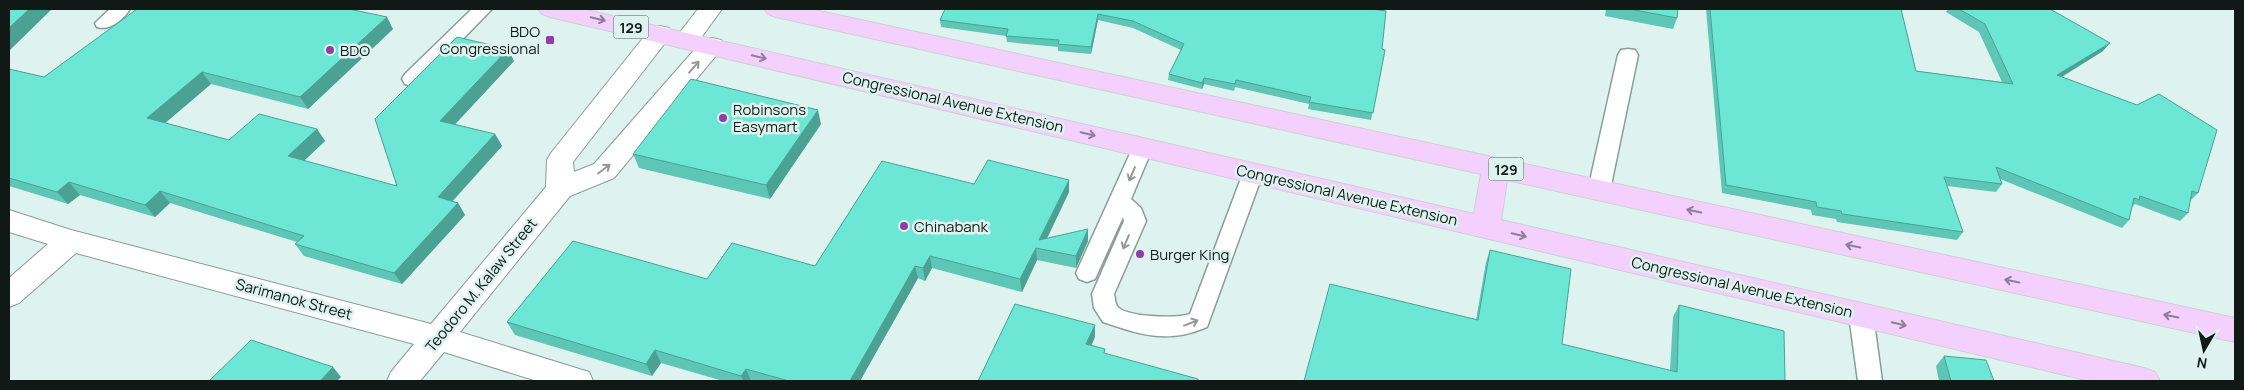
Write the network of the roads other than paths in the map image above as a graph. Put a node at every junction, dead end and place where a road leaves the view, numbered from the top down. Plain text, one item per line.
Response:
1 (122, 9) edge
2 (483, 9) edge
3 (550, 9) edge
4 (710, 9) edge
5 (776, 9) edge
6 (104, 24) dead end
7 (660, 34) junction
8 (699, 43) junction
9 (1628, 55) dead end
10 (412, 80) edge
11 (1143, 147) junction
12 (1496, 167) junction
13 (1253, 173) junction
14 (560, 188) junction
15 (1599, 190) junction
16 (1120, 201) junction
17 (9, 221) edge
18 (1486, 228) junction
19 (71, 241) junction
20 (1087, 273) dead end
21 (9, 295) edge
22 (1861, 315) junction
23 (2235, 330) edge
24 (438, 338) junction
25 (402, 381) edge
26 (578, 381) edge
27 (1870, 381) edge
28 (2144, 381) edge

1 - 6 lane
2 - 10 lane
3 -> 7 main road, Congressional Avenue Extension / 129
4 - 8 street, Teodoro M. Kalaw Street
5 - 12 main road, 129
7 - 8 main road, Congressional Avenue Extension / 129
7 - 14 street
8 -> 11 main road, Congressional Avenue Extension / 129
14 -> 8 street, Teodoro M. Kalaw Street
9 - 15 lane
11 - 13 main road, Congressional Avenue Extension / 129
11 -> 16 lane
12 - 15 main road, 129
12 - 18 main road
16 -> 13 lane
13 - 18 main road, Congressional Avenue Extension / 129
14 - 24 street, Teodoro M. Kalaw Street
23 -> 15 main road, 129
16 - 20 lane
17 - 19 street, Sarimanok Street
18 -> 22 main road, Congressional Avenue Extension / 129
19 - 21 street
19 - 24 street, Sarimanok Street
22 - 27 lane
22 -> 28 main road, Congressional Avenue Extension / 129
24 - 25 street, Teodoro M. Kalaw Street
24 - 26 street, Sarimanok Street

